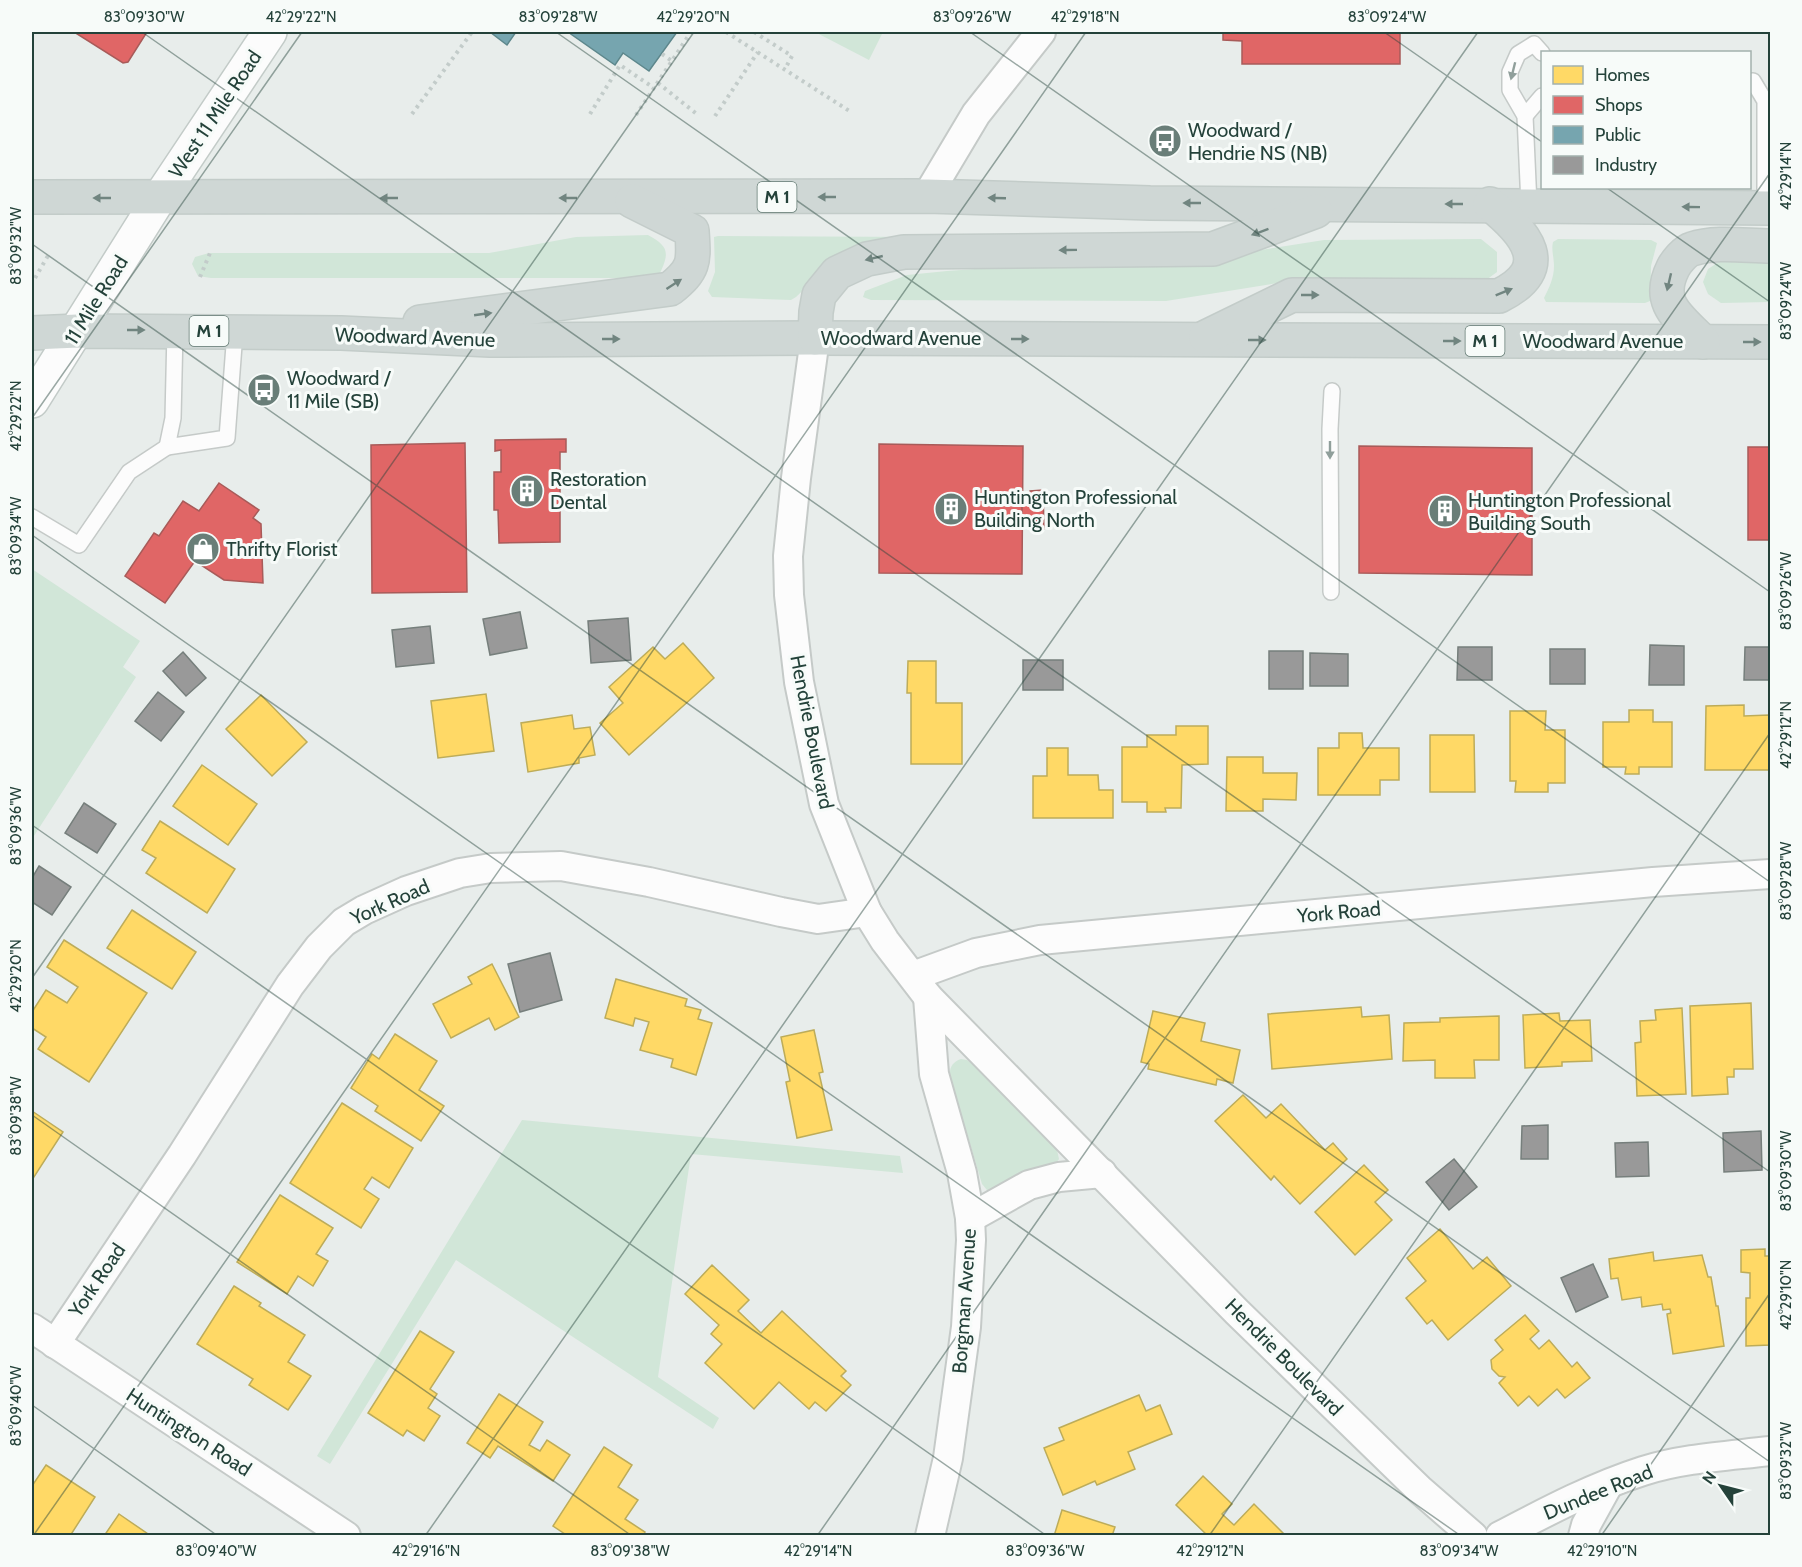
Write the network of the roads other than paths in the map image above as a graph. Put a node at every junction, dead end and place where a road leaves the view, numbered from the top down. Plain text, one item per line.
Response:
1 (270, 32) edge
2 (1041, 32) edge
3 (1541, 52) edge
4 (1751, 83) edge
5 (1541, 97) edge
6 (1525, 116) junction
7 (927, 196) junction
8 (32, 197) edge
9 (160, 197) junction
10 (626, 198) junction
11 (1334, 204) junction
12 (1490, 204) junction
13 (1529, 205) junction
14 (1751, 205) edge
15 (1770, 246) edge
16 (78, 330) junction
17 (176, 331) junction
18 (235, 332) junction
19 (32, 333) edge
20 (341, 333) junction
21 (815, 338) junction
22 (1199, 340) junction
23 (1703, 342) junction
24 (1770, 342) edge
25 (1332, 391) dead end
26 (32, 401) edge
27 (166, 447) junction
28 (32, 517) edge
29 (1331, 592) dead end
30 (1770, 874) edge
31 (867, 912) junction
32 (921, 987) junction
33 (1102, 1173) junction
34 (970, 1218) junction
35 (32, 1328) edge
36 (55, 1344) junction
37 (1770, 1451) edge
38 (1608, 1485) junction
39 (346, 1536) edge
40 (930, 1536) edge
41 (1473, 1536) edge
42 (1500, 1536) edge
43 (1583, 1536) edge

1 - 9 main road, West 11 Mile Road
2 - 7 street
3 -> 6 lane
4 - 14 lane
5 - 6 lane
6 - 13 lane
7 -> 10 main road, M 1
11 -> 7 main road, M 1
9 -> 8 main road, M 1
10 -> 9 main road, M 1
9 - 16 main road, 11 Mile Road
20 -> 10 main road
12 -> 11 main road, M 1
11 -> 21 main road
12 - 13 main road, M 1
22 -> 12 main road
14 -> 13 main road, M 1
15 -> 23 main road
16 -> 17 main road, Woodward Avenue / M 1
16 - 19 main road, Woodward Avenue / M 1
16 - 26 main road, 11 Mile Road
17 - 18 main road, Woodward Avenue / M 1
17 - 27 lane
18 - 20 main road, Woodward Avenue / M 1
18 - 27 lane
20 -> 21 main road, Woodward Avenue / M 1
21 -> 22 main road, Woodward Avenue / M 1
21 - 31 street, Hendrie Boulevard
22 -> 23 main road, Woodward Avenue / M 1
23 -> 24 main road, Woodward Avenue / M 1
25 -> 29 lane
27 - 28 lane
30 - 32 street, York Road
31 - 32 street, Hendrie Boulevard
31 - 36 street, York Road
32 - 33 street, Hendrie Boulevard
32 - 34 street, Borgman Avenue
33 - 34 street
33 - 41 street, Hendrie Boulevard
34 - 40 street, Borgman Avenue
35 - 36 street, Huntington Road
36 - 39 street, Huntington Road
37 - 38 street, Dundee Road
38 - 42 street, Dundee Road
38 - 43 street

